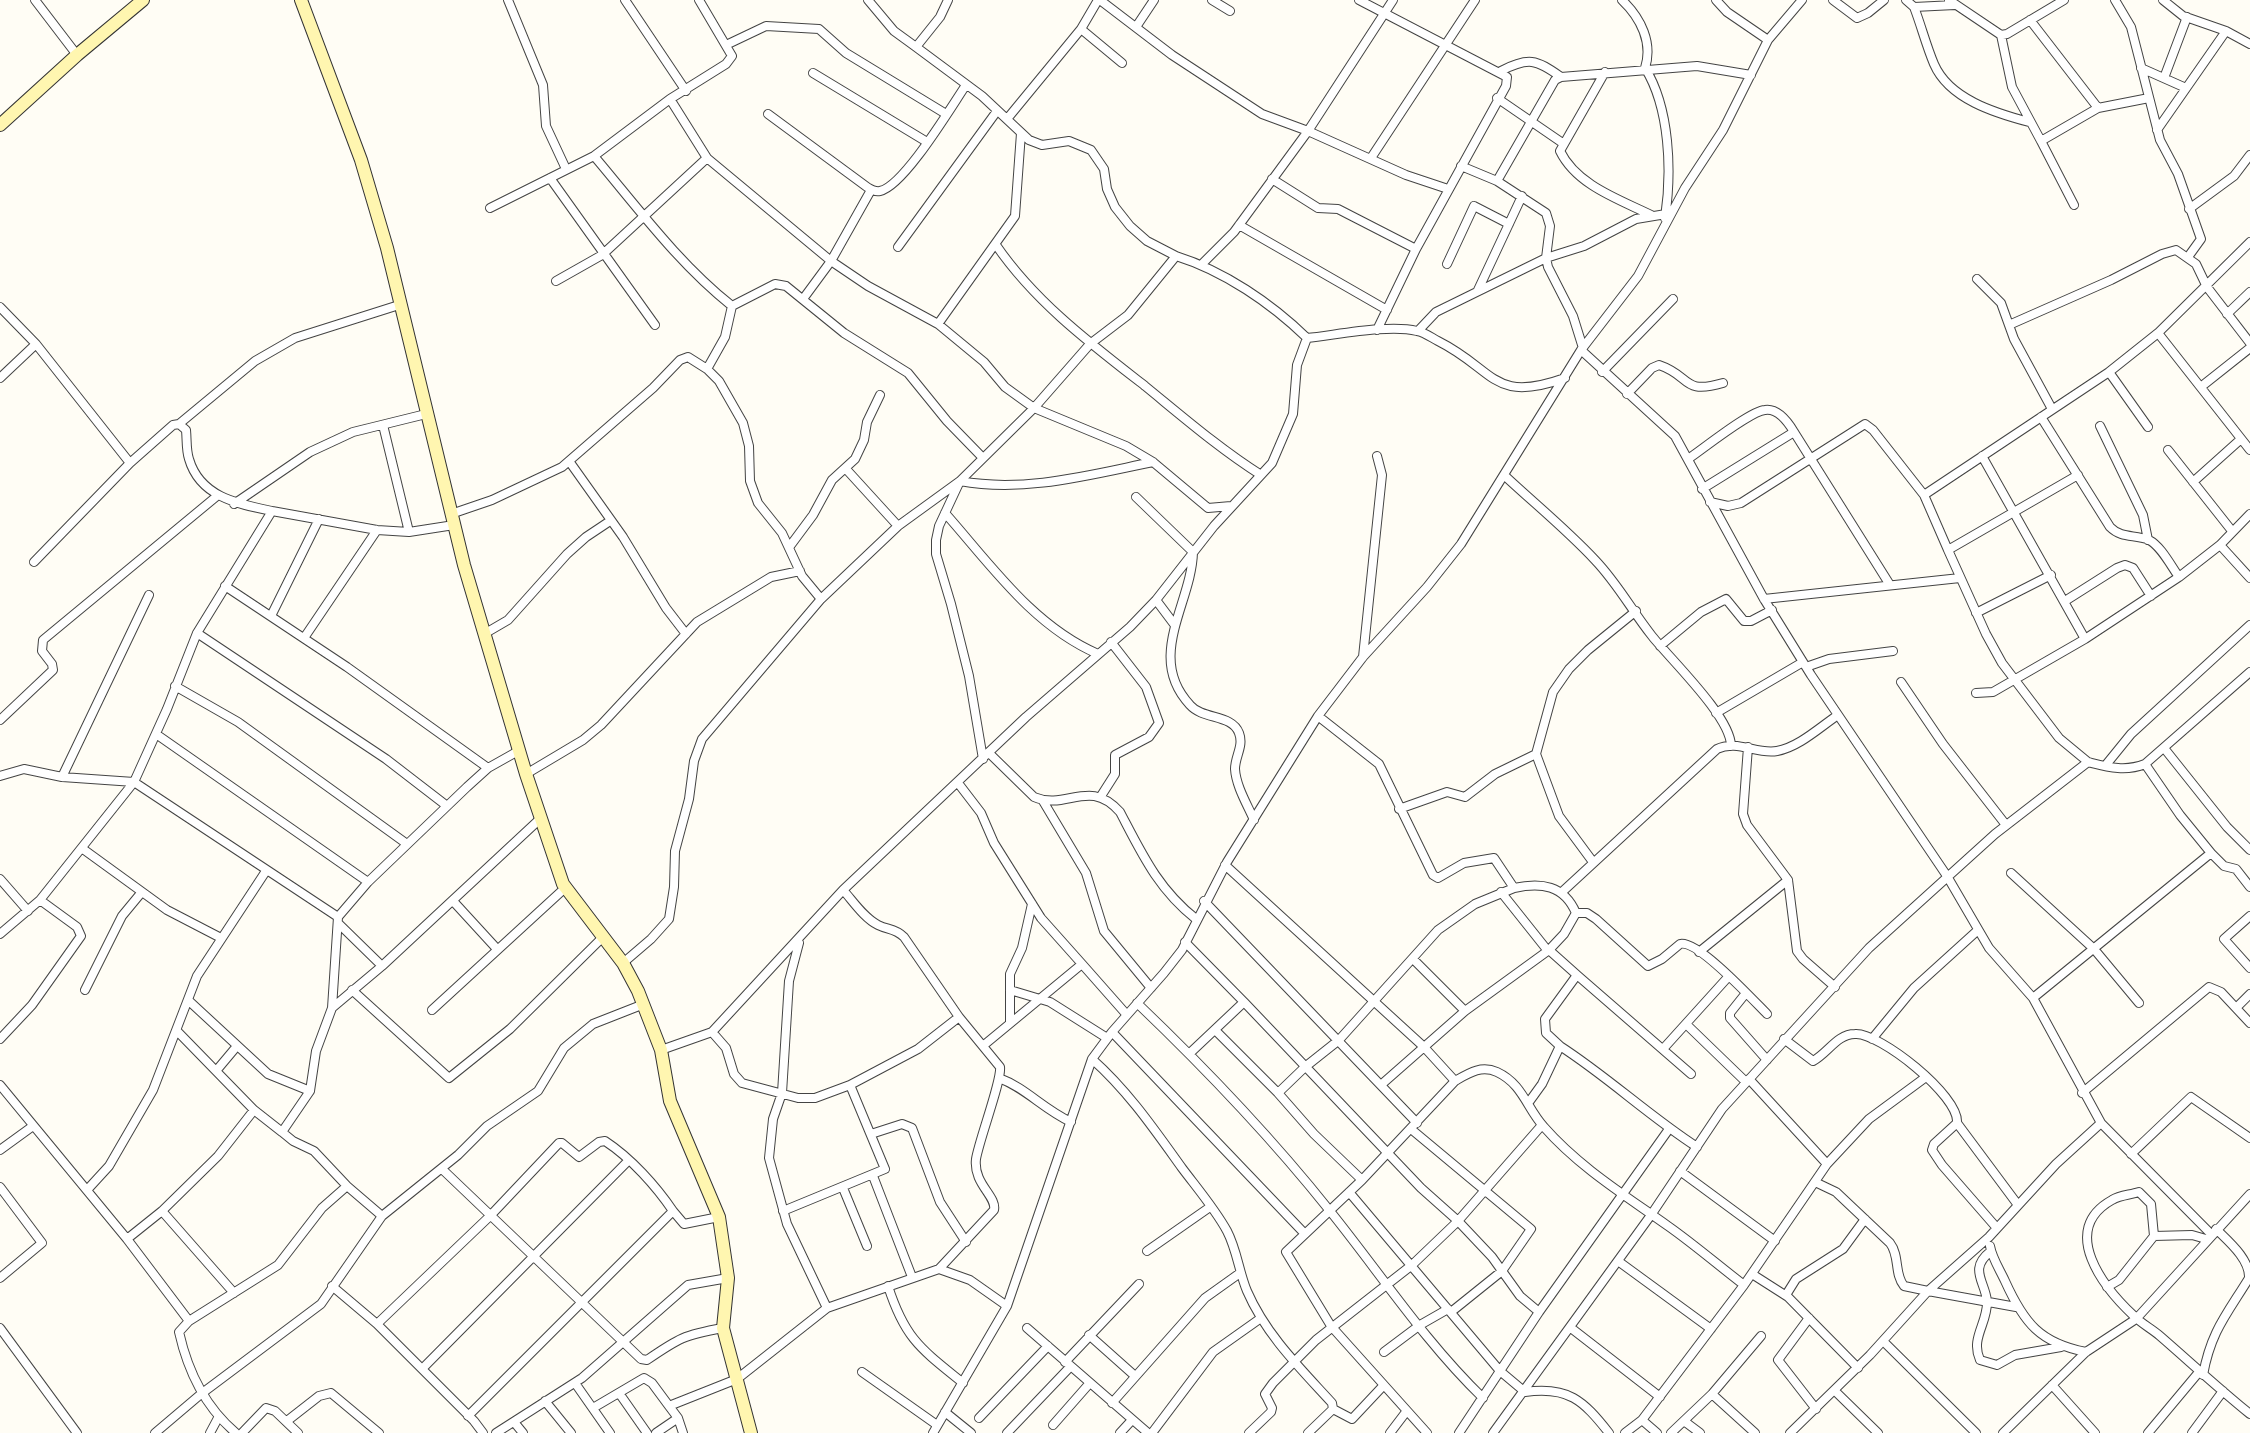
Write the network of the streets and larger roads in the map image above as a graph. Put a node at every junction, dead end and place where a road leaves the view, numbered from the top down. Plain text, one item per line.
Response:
1 (35, 0) edge
2 (143, 0) edge
3 (301, 0) edge
4 (508, 0) edge
5 (625, 0) edge
6 (699, 0) edge
7 (868, 0) edge
8 (948, 0) edge
9 (1099, 0) edge
10 (1154, 0) edge
11 (1212, 0) edge
12 (1359, 0) edge
13 (1393, 0) edge
14 (1475, 0) edge
15 (1622, 0) edge
16 (1716, 0) edge
17 (1802, 0) edge
18 (1833, 0) edge
19 (1884, 0) edge
20 (1906, 0) edge
21 (2064, 0) edge
22 (2115, 0) edge
23 (2163, 0) edge
24 (1952, 2) edge
25 (1914, 7) junction
26 (1230, 11) dead end
27 (1385, 12) junction
28 (2187, 17) junction
29 (2030, 20) junction
30 (1136, 27) junction
31 (1081, 29) junction
32 (2226, 31) junction
33 (2001, 35) junction
34 (1768, 40) junction
35 (1445, 44) junction
36 (2250, 44) edge
37 (726, 45) junction
38 (916, 47) junction
39 (77, 54) junction
40 (1122, 63) dead end
41 (1645, 68) junction
42 (2141, 68) junction
43 (1501, 71) junction
44 (1605, 72) junction
45 (813, 73) dead end
46 (1750, 75) junction
47 (1561, 77) junction
48 (2164, 78) junction
49 (966, 85) junction
50 (2186, 88) junction
51 (686, 91) junction
52 (1497, 98) junction
53 (2149, 98) junction
54 (670, 99) junction
55 (2097, 108) junction
56 (998, 111) junction
57 (768, 114) dead end
58 (946, 114) junction
59 (1007, 119) junction
60 (2029, 122) junction
61 (1530, 123) junction
62 (0, 125) edge
63 (2157, 130) junction
64 (1308, 131) junction
65 (1021, 133) junction
66 (2041, 141) junction
67 (927, 142) junction
68 (1564, 144) junction
69 (2250, 155) edge
70 (594, 156) junction
71 (707, 158) junction
72 (1371, 158) junction
73 (1461, 166) junction
74 (566, 170) junction
75 (550, 178) junction
76 (1272, 179) junction
77 (1497, 181) junction
78 (1448, 189) junction
79 (872, 190) junction
80 (1522, 196) junction
81 (2074, 205) dead end
82 (490, 208) dead end
83 (2188, 209) junction
84 (644, 214) junction
85 (1666, 214) junction
86 (1655, 217) junction
87 (1509, 224) junction
88 (1239, 225) junction
89 (1663, 230) junction
90 (2250, 242) edge
91 (996, 244) junction
92 (898, 247) dead end
93 (1416, 249) junction
94 (602, 255) junction
95 (1176, 256) junction
96 (2188, 257) junction
97 (1546, 258) junction
98 (831, 261) junction
99 (1202, 264) junction
100 (1447, 264) dead end
101 (1977, 279) dead end
102 (556, 281) dead end
103 (2207, 287) junction
104 (1478, 291) junction
105 (2250, 292) edge
106 (803, 299) junction
107 (1673, 299) dead end
108 (399, 305) junction
109 (732, 306) junction
110 (0, 307) edge
111 (1387, 310) junction
112 (2227, 314) junction
113 (938, 324) junction
114 (2009, 325) junction
115 (655, 326) dead end
116 (1377, 330) junction
117 (1418, 331) junction
118 (2158, 333) junction
119 (1307, 338) junction
120 (2250, 343) edge
121 (36, 344) junction
122 (1090, 344) junction
123 (2250, 348) edge
124 (1582, 349) junction
125 (707, 369) junction
126 (1602, 372) junction
127 (2109, 372) junction
128 (0, 378) edge
129 (1565, 378) junction
130 (1723, 383) dead end
131 (2202, 386) junction
132 (1627, 394) junction
133 (880, 395) dead end
134 (1034, 408) junction
135 (2052, 410) junction
136 (426, 414) junction
137 (2041, 417) junction
138 (179, 424) junction
139 (383, 425) junction
140 (2100, 426) dead end
141 (2148, 427) dead end
142 (1794, 432) junction
143 (2241, 439) junction
144 (2168, 450) dead end
145 (2250, 450) edge
146 (982, 456) junction
147 (1377, 456) dead end
148 (1982, 456) junction
149 (1688, 459) junction
150 (1810, 460) junction
151 (569, 461) junction
152 (1153, 462) junction
153 (130, 463) junction
154 (846, 469) junction
155 (1261, 475) junction
156 (2078, 476) junction
157 (1504, 477) junction
158 (960, 480) junction
159 (2193, 482) junction
160 (1702, 489) junction
161 (1924, 495) junction
162 (217, 496) junction
163 (1136, 497) dead end
164 (1710, 502) junction
165 (234, 504) junction
166 (1231, 506) junction
167 (1208, 508) junction
168 (272, 511) junction
169 (945, 513) junction
170 (2016, 513) junction
171 (2250, 514) edge
172 (319, 519) junction
173 (453, 519) junction
174 (610, 521) junction
175 (1214, 525) junction
176 (898, 526) junction
177 (377, 530) junction
178 (2232, 531) junction
179 (408, 532) junction
180 (2148, 540) junction
181 (2220, 545) junction
182 (790, 546) junction
183 (1948, 550) junction
184 (1193, 552) junction
185 (34, 562) dead end
186 (800, 571) junction
187 (2051, 574) junction
188 (2179, 577) junction
189 (1960, 578) junction
190 (2250, 578) edge
191 (1890, 585) junction
192 (225, 586) junction
193 (149, 595) dead end
194 (2151, 596) junction
195 (821, 598) junction
196 (1764, 599) junction
197 (1155, 600) junction
198 (2065, 601) junction
199 (1772, 610) junction
200 (1635, 611) junction
201 (1976, 613) junction
202 (271, 616) junction
203 (1174, 624) junction
204 (2250, 625) edge
205 (197, 633) junction
206 (484, 634) junction
207 (686, 634) junction
208 (304, 638) junction
209 (2085, 639) junction
210 (1111, 642) junction
211 (1660, 646) junction
212 (1893, 651) dead end
213 (1098, 654) junction
214 (1363, 657) junction
215 (1804, 664) junction
216 (2250, 672) edge
217 (2015, 679) junction
218 (1900, 682) dead end
219 (175, 686) junction
220 (1976, 693) dead end
221 (1716, 713) junction
222 (1838, 715) junction
223 (1318, 716) junction
224 (0, 720) edge
225 (156, 734) junction
226 (1731, 746) junction
227 (1748, 747) junction
228 (2164, 748) junction
229 (520, 750) junction
230 (1536, 754) junction
231 (986, 756) junction
232 (2088, 762) junction
233 (2145, 765) junction
234 (2105, 766) junction
235 (488, 768) junction
236 (526, 774) junction
237 (0, 776) edge
238 (62, 777) junction
239 (134, 782) junction
240 (958, 783) junction
241 (1101, 796) junction
242 (1042, 801) junction
243 (447, 806) junction
244 (1400, 809) junction
245 (541, 818) junction
246 (1254, 820) junction
247 (2006, 825) junction
248 (407, 844) junction
249 (83, 849) junction
250 (2250, 850) edge
251 (2211, 853) junction
252 (1593, 862) junction
253 (1225, 865) junction
254 (266, 872) junction
255 (2011, 873) dead end
256 (1947, 876) junction
257 (0, 879) edge
258 (1788, 880) junction
259 (368, 882) junction
260 (2250, 886) edge
261 (565, 888) junction
262 (1514, 888) junction
263 (843, 890) junction
264 (1501, 892) junction
265 (1562, 892) junction
266 (141, 893) junction
267 (40, 900) junction
268 (1204, 901) junction
269 (453, 902) junction
270 (1032, 904) junction
271 (28, 911) junction
272 (1576, 913) junction
273 (2250, 917) edge
274 (1196, 919) junction
275 (338, 920) junction
276 (1978, 930) junction
277 (0, 934) edge
278 (603, 937) junction
279 (221, 938) junction
280 (799, 940) junction
281 (1185, 942) junction
282 (497, 949) junction
283 (2094, 949) junction
284 (1548, 950) junction
285 (1700, 952) junction
286 (1413, 959) junction
287 (623, 963) junction
288 (1082, 964) junction
289 (382, 966) junction
290 (2250, 968) edge
291 (1577, 975) junction
292 (1729, 976) junction
293 (1834, 987) junction
294 (1151, 988) junction
295 (85, 990) dead end
296 (352, 990) junction
297 (1010, 990) junction
298 (1746, 993) junction
299 (2250, 994) edge
300 (1039, 997) junction
301 (2033, 998) junction
302 (188, 1000) junction
303 (1375, 1001) junction
304 (1244, 1002) junction
305 (1137, 1003) junction
306 (2139, 1003) dead end
307 (644, 1004) junction
308 (332, 1008) junction
309 (2236, 1008) junction
310 (432, 1010) dead end
311 (1465, 1011) junction
312 (1767, 1014) dead end
313 (1127, 1015) junction
314 (959, 1017) junction
315 (1010, 1022) junction
316 (2250, 1023) edge
317 (1686, 1024) junction
318 (1215, 1030) junction
319 (177, 1031) junction
320 (712, 1032) junction
321 (1109, 1035) junction
322 (0, 1038) edge
323 (1872, 1039) junction
324 (1785, 1040) junction
325 (1339, 1041) junction
326 (984, 1045) junction
327 (1560, 1046) junction
328 (237, 1047) junction
329 (1424, 1047) junction
330 (1664, 1049) junction
331 (661, 1050) junction
332 (1190, 1053) junction
333 (1092, 1059) junction
334 (1767, 1060) junction
335 (1305, 1066) junction
336 (216, 1071) junction
337 (1691, 1074) dead end
338 (1926, 1077) junction
339 (999, 1078) junction
340 (1747, 1080) junction
341 (1455, 1081) junction
342 (850, 1084) junction
343 (1382, 1084) junction
344 (0, 1085) edge
345 (310, 1091) junction
346 (782, 1093) junction
347 (1278, 1093) junction
348 (2082, 1093) junction
349 (1529, 1102) junction
350 (254, 1110) junction
351 (1071, 1122) junction
352 (1957, 1123) junction
353 (2101, 1124) junction
354 (1542, 1125) junction
355 (33, 1126) junction
356 (1414, 1126) junction
357 (1669, 1129) junction
358 (282, 1132) junction
359 (871, 1134) junction
360 (2250, 1138) edge
361 (1697, 1147) junction
362 (0, 1150) edge
363 (1388, 1153) junction
364 (2131, 1154) junction
365 (629, 1160) junction
366 (1827, 1164) junction
367 (442, 1169) junction
368 (1680, 1171) junction
369 (873, 1176) junction
370 (1362, 1180) junction
371 (1815, 1182) junction
372 (347, 1186) junction
373 (0, 1187) edge
374 (843, 1188) junction
375 (87, 1191) junction
376 (1485, 1191) junction
377 (1349, 1192) junction
378 (2250, 1194) edge
379 (1621, 1195) junction
380 (2018, 1205) junction
381 (1210, 1207) junction
382 (1329, 1210) junction
383 (162, 1211) junction
384 (673, 1211) junction
385 (783, 1211) junction
386 (1651, 1215) junction
387 (382, 1216) junction
388 (490, 1216) junction
389 (719, 1217) junction
390 (1865, 1219) junction
391 (1458, 1221) junction
392 (1996, 1227) junction
393 (1305, 1234) junction
394 (2211, 1234) junction
395 (2154, 1236) junction
396 (1989, 1237) junction
397 (127, 1239) junction
398 (1775, 1240) junction
399 (966, 1242) junction
400 (867, 1246) dead end
401 (1147, 1251) dead end
402 (1991, 1251) junction
403 (535, 1257) junction
404 (1618, 1261) junction
405 (1412, 1265) junction
406 (939, 1269) junction
407 (1502, 1271) junction
408 (1240, 1273) junction
409 (1752, 1274) junction
410 (912, 1277) junction
411 (0, 1278) edge
412 (728, 1278) junction
413 (1139, 1284) dead end
414 (1386, 1284) junction
415 (1744, 1285) junction
416 (332, 1286) junction
417 (888, 1286) junction
418 (2107, 1287) junction
419 (1928, 1291) junction
420 (234, 1293) junction
421 (1785, 1295) junction
422 (582, 1301) junction
423 (1987, 1302) junction
424 (1007, 1306) junction
425 (2016, 1307) junction
426 (827, 1308) junction
427 (1450, 1310) junction
428 (1539, 1312) junction
429 (1261, 1318) junction
430 (1809, 1318) junction
431 (2136, 1318) junction
432 (189, 1321) junction
433 (377, 1324) junction
434 (1420, 1325) junction
435 (1331, 1326) junction
436 (0, 1328) edge
437 (723, 1328) junction
438 (1027, 1328) dead end
439 (1571, 1328) junction
440 (1711, 1329) junction
441 (1089, 1335) junction
442 (1761, 1336) dead end
443 (624, 1341) junction
444 (1883, 1341) junction
445 (1048, 1346) junction
446 (2061, 1347) junction
447 (1383, 1352) dead end
448 (2086, 1352) junction
449 (1294, 1362) junction
450 (1068, 1364) junction
451 (1858, 1368) junction
452 (422, 1369) junction
453 (1500, 1371) junction
454 (862, 1372) dead end
455 (2201, 1374) junction
456 (1135, 1376) junction
457 (737, 1379) junction
458 (575, 1383) junction
459 (963, 1383) junction
460 (1089, 1384) junction
461 (2052, 1385) junction
462 (1383, 1386) junction
463 (1835, 1391) junction
464 (2223, 1391) junction
465 (1525, 1392) junction
466 (619, 1393) junction
467 (201, 1394) junction
468 (1712, 1394) junction
469 (1660, 1397) junction
470 (1483, 1398) junction
471 (545, 1401) junction
472 (1112, 1403) junction
473 (669, 1406) junction
474 (593, 1408) junction
475 (1333, 1409) junction
476 (1816, 1409) junction
477 (945, 1412) junction
478 (1406, 1412) junction
479 (2250, 1414) edge
480 (468, 1416) junction
481 (218, 1418) junction
482 (678, 1418) junction
483 (979, 1418) dead end
484 (1132, 1420) junction
485 (1642, 1420) junction
486 (287, 1421) junction
487 (1684, 1421) junction
488 (514, 1422) junction
489 (1053, 1425) dead end
490 (935, 1429) edge
491 (1012, 1432) edge
492 (1422, 1432) edge
493 (77, 1433) edge
494 (155, 1433) edge
495 (210, 1433) edge
496 (236, 1433) edge
497 (242, 1433) edge
498 (298, 1433) edge
499 (379, 1433) edge
500 (483, 1433) edge
501 (496, 1433) edge
502 (523, 1433) edge
503 (571, 1433) edge
504 (610, 1433) edge
505 (647, 1433) edge
506 (656, 1433) edge
507 (683, 1433) edge
508 (751, 1433) edge
509 (757, 1433) edge
510 (971, 1433) edge
511 (1120, 1433) edge
512 (1150, 1433) edge
513 (1249, 1433) edge
514 (1308, 1433) edge
515 (1390, 1433) edge
516 (1459, 1433) edge
517 (1493, 1433) edge
518 (1609, 1433) edge
519 (1625, 1433) edge
520 (1657, 1433) edge
521 (1671, 1433) edge
522 (1700, 1433) edge
523 (1755, 1433) edge
524 (1790, 1433) edge
525 (1878, 1433) edge
526 (1976, 1433) edge
527 (2003, 1433) edge
528 (2095, 1433) edge
529 (2148, 1433) edge
530 (2192, 1433) edge

1 - 39 street
2 - 39 street
3 - 108 street
4 - 74 street
5 - 51 street
6 - 37 street
7 - 38 street
8 - 38 street
9 - 30 street
9 - 31 street
10 - 30 street
11 - 26 street
12 - 27 street
13 - 27 street
14 - 35 street
15 - 41 street
16 - 34 street
17 - 34 street
18 - 19 street
20 - 25 street
21 - 29 street
22 - 42 street
23 - 28 street
24 - 25 street
24 - 33 street
25 - 60 street
27 - 35 street
27 - 64 street
28 - 32 street
28 - 48 street
29 - 33 street
29 - 55 street
30 - 64 street
31 - 40 street
31 - 59 street
32 - 36 street
32 - 50 street
33 - 60 street
34 - 46 street
35 - 43 street
35 - 72 street
37 - 51 street
37 - 58 street
38 - 49 street
39 - 62 street
41 - 44 street
41 - 46 street
41 - 85 street
42 - 48 street
42 - 53 street
43 - 47 street
43 - 52 street
44 - 47 street
44 - 68 street
45 - 67 street
46 - 89 street
47 - 61 street
48 - 50 street
49 - 56 street
49 - 58 street
50 - 63 street
51 - 54 street
52 - 61 street
52 - 73 street
53 - 55 street
53 - 63 street
54 - 70 street
54 - 71 street
55 - 66 street
56 - 59 street
56 - 92 street
57 - 79 street
58 - 67 street
59 - 65 street
60 - 66 street
61 - 68 street
61 - 77 street
63 - 83 street
64 - 72 street
64 - 76 street
65 - 91 street
65 - 95 street
66 - 81 street
67 - 79 street
68 - 86 street
69 - 83 street
70 - 74 street
70 - 84 street
71 - 84 street
71 - 98 street
72 - 78 street
73 - 77 street
73 - 78 street
74 - 75 street
75 - 82 street
75 - 94 street
76 - 88 street
76 - 93 street
77 - 80 street
78 - 93 street
79 - 98 street
80 - 87 street
80 - 97 street
83 - 96 street
84 - 94 street
84 - 109 street
85 - 86 street
85 - 89 street
86 - 97 street
87 - 100 street
87 - 104 street
88 - 99 street
88 - 111 street
89 - 124 street
90 - 103 street
91 - 113 street
91 - 122 street
93 - 111 street
94 - 102 street
94 - 115 street
95 - 99 street
95 - 122 street
96 - 103 street
96 - 114 street
97 - 104 street
97 - 124 street
98 - 106 street
98 - 113 street
99 - 119 street
101 - 114 street
103 - 112 street
103 - 118 street
104 - 117 street
105 - 112 street
106 - 109 street
106 - 146 street
107 - 126 street
108 - 136 street
108 - 138 street
109 - 125 street
110 - 121 street
111 - 116 street
112 - 120 street
113 - 134 street
114 - 135 street
116 - 117 street
116 - 119 street
117 - 129 street
118 - 127 street
118 - 131 street
119 - 155 street
121 - 128 street
121 - 153 street
122 - 134 street
122 - 155 street
123 - 131 street
124 - 126 street
124 - 129 street
125 - 151 street
125 - 182 street
126 - 132 street
127 - 135 street
127 - 141 street
129 - 157 street
130 - 132 street
131 - 143 street
132 - 149 street
133 - 154 street
134 - 146 street
134 - 152 street
135 - 137 street
136 - 139 street
136 - 173 street
137 - 148 street
137 - 156 street
138 - 153 street
138 - 162 street
139 - 165 street
139 - 179 street
140 - 180 street
142 - 149 street
142 - 150 street
142 - 160 street
143 - 145 street
143 - 159 street
144 - 159 street
146 - 158 street
147 - 214 street
148 - 161 street
148 - 170 street
149 - 160 street
150 - 161 street
150 - 164 street
150 - 191 street
151 - 173 street
151 - 174 street
152 - 158 street
152 - 167 street
153 - 185 street
154 - 176 street
154 - 182 street
155 - 166 street
156 - 170 street
156 - 180 street
157 - 200 street
157 - 214 street
158 - 169 street
158 - 176 street
159 - 178 street
160 - 164 street
161 - 183 street
162 - 165 street
162 - 224 street
163 - 184 street
164 - 196 street
165 - 168 street
166 - 167 street
166 - 175 street
167 - 175 street
168 - 172 street
168 - 192 street
169 - 213 street
169 - 231 street
170 - 183 street
170 - 187 street
171 - 178 street
172 - 177 street
172 - 202 street
173 - 179 street
173 - 206 street
174 - 206 street
174 - 207 street
175 - 184 street
176 - 195 street
177 - 179 street
177 - 208 street
178 - 181 street
180 - 188 street
181 - 188 street
181 - 190 street
182 - 186 street
183 - 189 street
184 - 197 street
184 - 203 street
186 - 195 street
186 - 207 street
187 - 198 street
187 - 201 street
188 - 194 street
189 - 191 street
189 - 201 street
191 - 196 street
192 - 202 street
192 - 205 street
193 - 238 street
194 - 198 street
194 - 209 street
195 - 287 street
196 - 199 street
197 - 203 street
197 - 210 street
198 - 209 street
199 - 211 street
199 - 215 street
200 - 211 street
200 - 230 street
201 - 217 street
202 - 208 street
203 - 246 street
204 - 234 street
205 - 219 street
205 - 243 street
206 - 229 street
207 - 236 street
208 - 235 street
209 - 217 street
210 - 213 street
210 - 241 street
211 - 221 street
212 - 215 street
213 - 231 street
214 - 223 street
215 - 221 street
215 - 222 street
216 - 228 street
217 - 220 street
217 - 232 street
218 - 247 street
219 - 225 street
219 - 248 street
221 - 226 street
222 - 227 street
222 - 256 street
223 - 244 street
223 - 246 street
225 - 239 street
225 - 259 street
226 - 227 street
226 - 252 street
227 - 258 street
228 - 233 street
228 - 250 street
229 - 235 street
229 - 236 street
230 - 244 street
230 - 252 street
231 - 240 street
231 - 242 street
232 - 234 street
232 - 247 street
233 - 234 street
233 - 251 street
235 - 243 street
236 - 245 street
237 - 238 street
238 - 239 street
239 - 249 street
239 - 254 street
240 - 263 street
240 - 270 street
241 - 242 street
241 - 274 street
242 - 294 street
243 - 248 street
244 - 262 street
245 - 261 street
245 - 269 street
246 - 253 street
247 - 256 street
248 - 259 street
249 - 266 street
249 - 267 street
251 - 260 street
251 - 283 street
252 - 265 street
253 - 268 street
253 - 303 street
254 - 275 street
254 - 279 street
255 - 283 street
256 - 276 street
256 - 293 street
257 - 271 street
258 - 285 street
258 - 293 street
259 - 275 street
261 - 278 street
261 - 282 street
262 - 264 street
262 - 265 street
263 - 280 street
263 - 314 street
264 - 284 street
264 - 286 street
265 - 272 street
266 - 279 street
266 - 295 street
267 - 271 street
267 - 322 street
268 - 274 street
268 - 325 street
269 - 282 street
269 - 289 street
270 - 288 street
270 - 297 street
271 - 277 street
272 - 284 street
272 - 285 street
273 - 290 street
274 - 281 street
275 - 289 street
275 - 308 street
276 - 301 street
276 - 323 street
278 - 287 street
278 - 296 street
279 - 302 street
280 - 320 street
280 - 346 street
281 - 294 street
281 - 304 street
282 - 310 street
283 - 301 street
283 - 306 street
284 - 291 street
284 - 311 street
285 - 292 street
286 - 303 street
286 - 311 street
287 - 307 street
288 - 300 street
288 - 313 street
289 - 296 street
291 - 327 street
291 - 330 street
292 - 298 street
292 - 317 street
293 - 324 street
294 - 305 street
296 - 308 street
297 - 300 street
297 - 315 street
298 - 312 street
298 - 334 street
299 - 309 street
300 - 315 street
300 - 321 street
301 - 348 street
302 - 319 street
302 - 328 street
303 - 325 street
303 - 329 street
304 - 318 street
304 - 335 street
305 - 313 street
305 - 332 street
307 - 331 street
307 - 367 street
308 - 345 street
309 - 316 street
309 - 348 street
311 - 329 street
313 - 321 street
314 - 326 street
314 - 342 street
315 - 326 street
317 - 330 street
317 - 340 street
318 - 332 street
318 - 347 street
319 - 336 street
319 - 375 street
320 - 331 street
320 - 346 street
321 - 333 street
321 - 393 street
323 - 324 street
323 - 338 street
324 - 334 street
325 - 335 street
325 - 343 street
326 - 339 street
327 - 349 street
327 - 357 street
328 - 336 street
328 - 345 street
329 - 341 street
329 - 343 street
330 - 337 street
331 - 389 street
332 - 382 street
333 - 351 street
333 - 381 street
334 - 340 street
335 - 347 street
335 - 363 street
336 - 350 street
338 - 352 street
338 - 366 street
339 - 351 street
339 - 399 street
340 - 361 street
340 - 366 street
341 - 349 street
341 - 356 street
342 - 346 street
342 - 359 street
343 - 356 street
344 - 355 street
345 - 358 street
346 - 385 street
347 - 370 street
348 - 353 street
349 - 354 street
350 - 358 street
350 - 383 street
351 - 424 street
352 - 380 street
352 - 392 street
353 - 364 street
353 - 380 street
354 - 376 street
354 - 379 street
355 - 362 street
355 - 375 street
356 - 363 street
356 - 376 street
357 - 361 street
357 - 379 street
358 - 372 street
359 - 369 street
359 - 399 street
360 - 364 street
361 - 368 street
363 - 370 street
363 - 391 street
364 - 394 street
365 - 384 street
365 - 388 street
365 - 403 street
366 - 371 street
367 - 387 street
367 - 388 street
368 - 386 street
368 - 398 street
369 - 374 street
369 - 410 street
370 - 377 street
371 - 390 street
371 - 398 street
372 - 387 street
372 - 420 street
373 - 411 street
374 - 385 street
374 - 400 street
375 - 397 street
376 - 391 street
376 - 407 street
377 - 382 street
377 - 405 street
378 - 394 street
379 - 386 street
379 - 428 street
380 - 392 street
381 - 401 street
381 - 408 street
382 - 393 street
382 - 414 street
383 - 397 street
383 - 420 street
384 - 389 street
384 - 422 street
385 - 426 street
386 - 404 street
386 - 415 street
387 - 416 street
388 - 403 street
388 - 433 street
389 - 412 street
390 - 419 street
390 - 421 street
391 - 405 street
391 - 407 street
392 - 396 street
393 - 435 street
394 - 395 street
394 - 431 street
394 - 455 street
395 - 418 street
395 - 418 street
396 - 402 street
396 - 419 street
397 - 432 street
398 - 409 street
399 - 406 street
402 - 423 street
402 - 425 street
403 - 422 street
403 - 452 street
404 - 439 street
404 - 440 street
405 - 414 street
405 - 427 street
406 - 410 street
406 - 424 street
407 - 427 street
407 - 428 street
408 - 429 street
408 - 456 street
409 - 415 street
409 - 421 street
410 - 417 street
412 - 437 street
412 - 443 street
413 - 441 street
414 - 434 street
414 - 435 street
415 - 440 street
416 - 433 street
416 - 467 street
417 - 426 street
417 - 459 street
418 - 431 street
419 - 423 street
419 - 444 street
420 - 432 street
421 - 430 street
422 - 443 street
422 - 480 street
423 - 425 street
423 - 446 street
424 - 459 street
425 - 446 street
426 - 457 street
427 - 434 street
427 - 453 street
428 - 453 street
429 - 449 street
429 - 512 street
430 - 451 street
430 - 476 street
431 - 448 street
431 - 455 street
432 - 467 street
433 - 452 street
434 - 447 street
434 - 470 street
435 - 449 street
435 - 462 street
436 - 493 street
437 - 443 street
437 - 457 street
438 - 445 street
439 - 465 street
439 - 469 street
440 - 469 street
441 - 450 street
441 - 456 street
442 - 468 street
443 - 458 street
444 - 451 street
444 - 526 street
445 - 450 street
445 - 483 street
446 - 448 street
448 - 461 street
449 - 475 street
449 - 513 street
450 - 460 street
450 - 491 street
451 - 463 street
452 - 480 street
453 - 465 street
453 - 470 street
454 - 490 street
455 - 464 street
455 - 529 street
456 - 472 street
457 - 473 street
457 - 508 street
458 - 471 street
458 - 474 street
459 - 477 street
460 - 472 street
460 - 489 street
461 - 527 street
461 - 528 street
462 - 475 street
462 - 478 street
463 - 476 street
463 - 525 street
464 - 479 street
464 - 530 street
465 - 517 street
465 - 518 street
466 - 473 street
466 - 474 street
466 - 505 street
467 - 481 street
467 - 494 street
468 - 487 street
468 - 523 street
469 - 485 street
470 - 516 street
471 - 488 street
471 - 503 street
472 - 484 street
473 - 482 street
474 - 504 street
475 - 514 street
476 - 524 street
477 - 490 street
477 - 510 street
478 - 492 street
478 - 515 street
480 - 500 street
481 - 495 street
481 - 496 street
482 - 506 street
482 - 507 street
484 - 511 street
484 - 512 street
485 - 519 street
485 - 520 street
486 - 497 street
486 - 498 street
486 - 499 street
487 - 521 street
487 - 522 street
488 - 501 street
488 - 502 street
508 - 509 street

